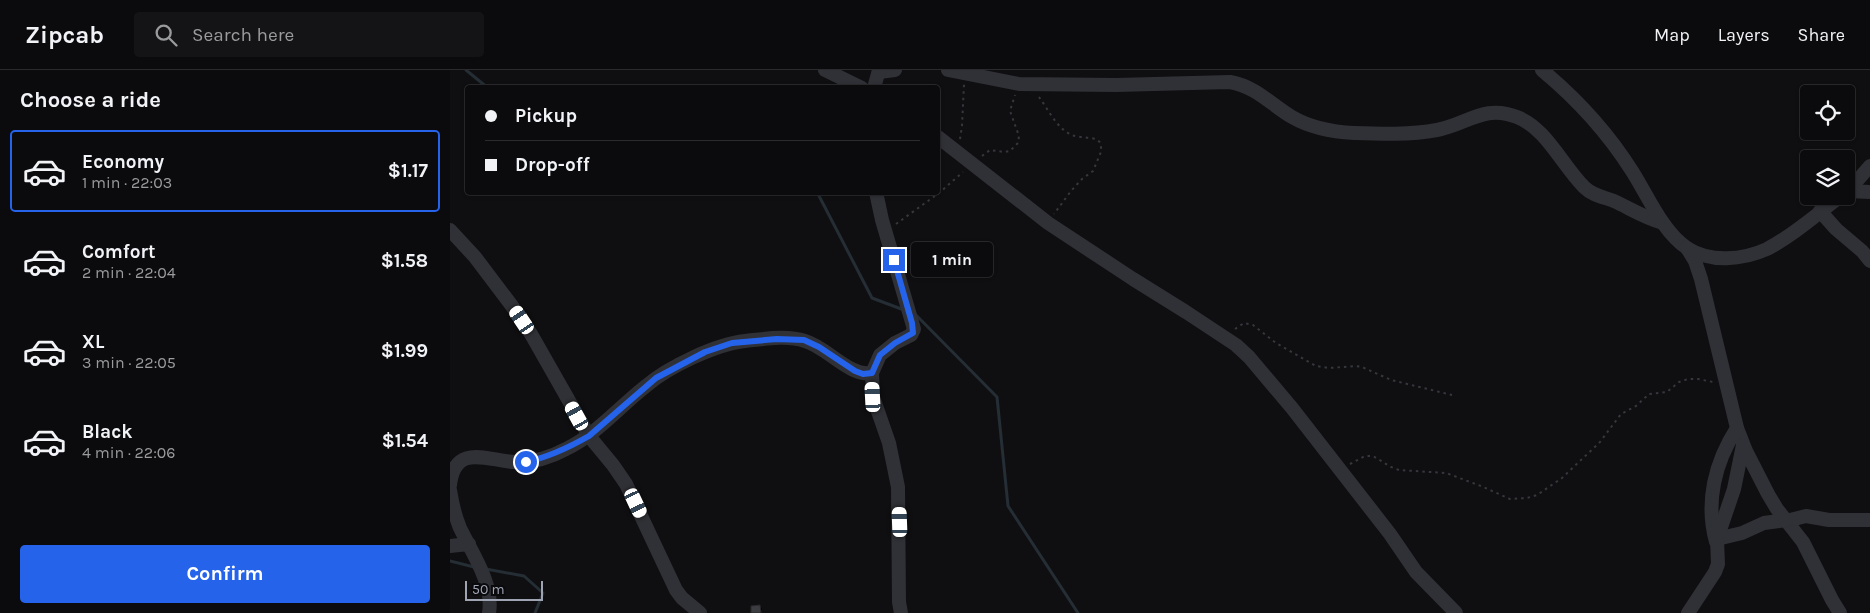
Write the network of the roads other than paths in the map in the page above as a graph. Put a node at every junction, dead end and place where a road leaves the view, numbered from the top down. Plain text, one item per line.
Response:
1 (825, 70) edge
2 (895, 70) edge
3 (948, 70) edge
4 (1542, 70) edge
5 (879, 71) edge
6 (856, 85) edge
7 (875, 85) edge
8 (940, 138) edge
9 (1870, 166) edge
10 (1855, 182) edge
11 (1870, 192) edge
12 (1855, 193) edge
13 (877, 195) edge
14 (1828, 205) edge
15 (1820, 211) junction
16 (1663, 223) junction
17 (450, 230) edge
18 (1687, 248) junction
19 (1870, 261) edge
20 (872, 373) junction
21 (1737, 428) junction
22 (589, 436) junction
23 (1744, 445) junction
24 (450, 485) edge
25 (450, 490) edge
26 (1786, 520) junction
27 (1870, 520) edge
28 (1717, 542) junction
29 (469, 544) junction
30 (450, 546) edge
31 (489, 613) edge
32 (700, 613) edge
33 (901, 613) edge
34 (1456, 613) edge
35 (1688, 613) edge
36 (1840, 613) edge

1 - 6 street
2 - 5 street
3 - 16 street
4 - 16 street
5 - 7 street
8 - 34 street
9 - 10 street
11 - 12 street
13 - 20 street
14 - 15 street
15 - 18 street
15 - 19 street
16 - 18 street
17 - 22 street
18 - 21 street
20 - 22 street
20 - 33 street
21 - 23 street
21 - 28 street
22 - 24 street
22 - 32 street
23 - 26 street
23 - 28 street
25 - 29 street
26 - 27 street
26 - 28 street
26 - 36 street
28 - 35 street
29 - 30 street
29 - 31 street

